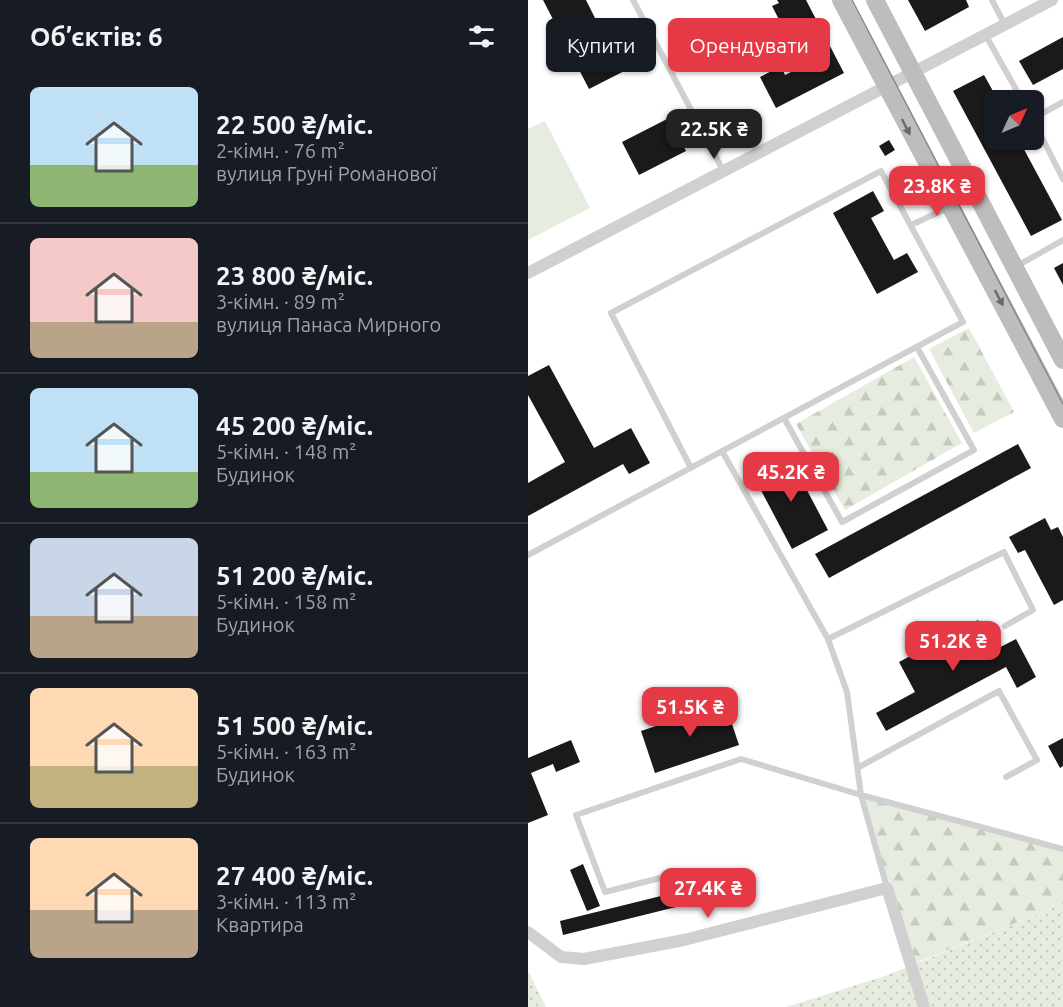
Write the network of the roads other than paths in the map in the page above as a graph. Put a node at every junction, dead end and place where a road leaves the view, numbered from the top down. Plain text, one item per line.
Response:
1 (633, 0) edge
2 (841, 0) edge
3 (875, 0) edge
4 (992, 0) edge
5 (1052, 0) edge
6 (1005, 25) junction
7 (986, 34) junction
8 (913, 74) junction
9 (886, 87) junction
10 (1017, 90) edge
11 (1063, 102) edge
12 (1044, 114) edge
13 (1044, 140) edge
14 (724, 172) junction
15 (1063, 179) edge
16 (951, 206) junction
17 (910, 225) junction
18 (1063, 240) edge
19 (1014, 268) junction
20 (528, 273) edge
21 (917, 346) junction
22 (1063, 360) edge
23 (784, 418) junction
24 (1063, 419) edge
25 (722, 452) junction
26 (691, 468) junction
27 (528, 555) edge
28 (1005, 626) dead end
29 (828, 639) junction
30 (859, 767) junction
31 (1006, 777) dead end
32 (861, 795) junction
33 (1063, 849) edge
34 (660, 878) dead end
35 (887, 888) junction
36 (528, 932) edge
37 (924, 1007) edge

1 - 14 lane
2 - 9 main road
3 - 8 main road
4 - 6 lane
5 - 6 street
6 - 7 street
7 - 8 street
7 - 10 lane
8 - 9 street
8 - 19 main road
9 - 14 street
9 -> 16 main road
11 - 12 lane
13 - 15 lane
14 - 20 street
16 - 17 lane
16 -> 24 main road
17 - 21 lane
17 - 26 lane
18 - 19 lane
19 - 22 main road
21 - 23 lane
21 - 23 lane
23 - 25 lane
25 - 26 lane
25 - 29 lane
26 - 27 lane
28 - 29 lane
29 - 30 lane
30 - 31 lane
30 - 32 lane
32 - 33 lane
32 - 34 lane
32 - 35 lane
35 - 36 street
35 - 37 street

